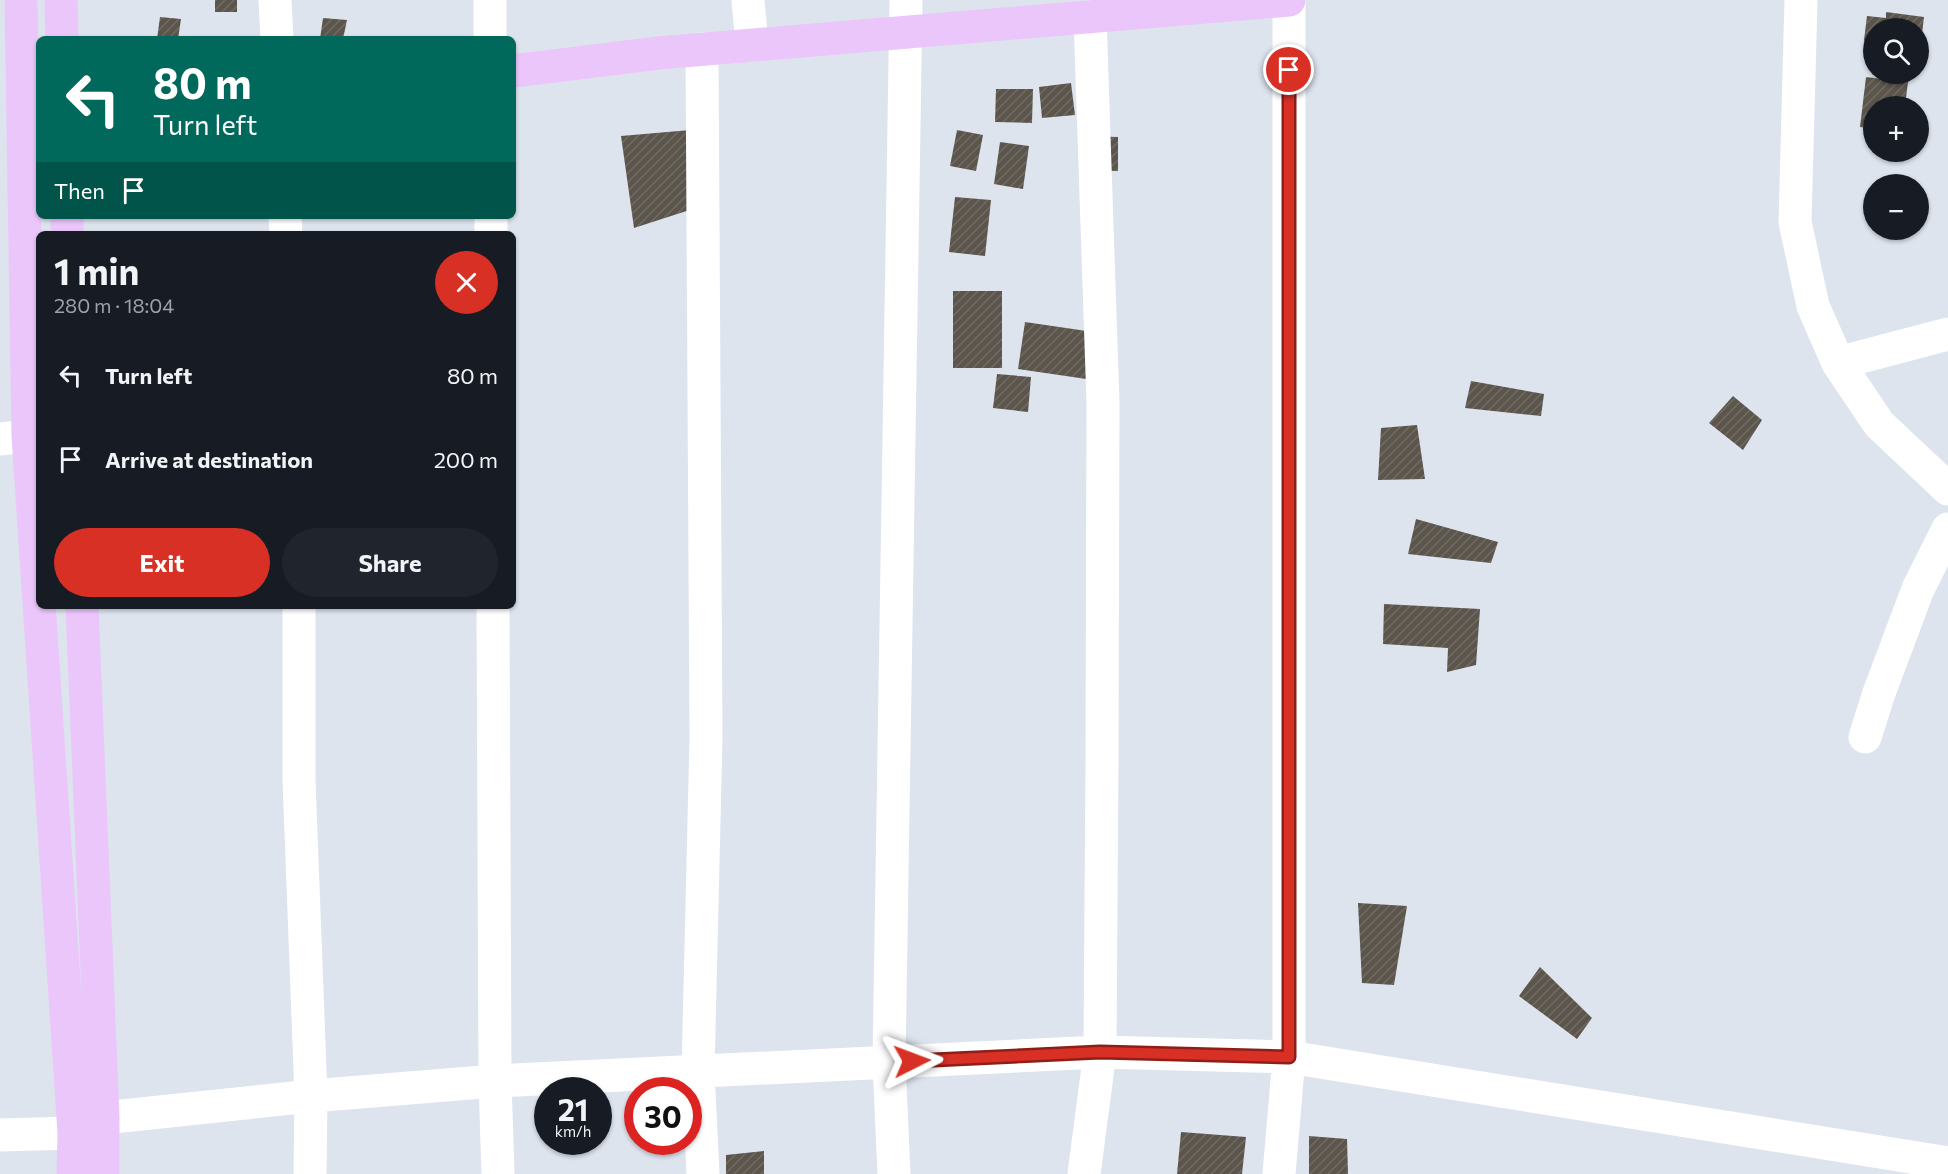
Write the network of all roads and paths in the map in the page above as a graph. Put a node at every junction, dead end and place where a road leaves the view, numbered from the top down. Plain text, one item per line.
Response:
1 (21, 0) edge
2 (61, 0) edge
3 (274, 0) edge
4 (490, 0) edge
5 (748, 0) edge
6 (1289, 0) edge
7 (1801, 0) edge
8 (1104, 11) edge
9 (907, 15) edge
10 (62, 36) edge
11 (277, 36) edge
12 (490, 36) edge
13 (752, 45) junction
14 (702, 50) junction
15 (516, 71) edge
16 (21, 140) edge
17 (1948, 334) edge
18 (1838, 363) junction
19 (14, 437) edge
20 (1948, 489) edge
21 (1948, 529) edge
22 (82, 609) edge
23 (299, 609) edge
24 (493, 609) edge
25 (1865, 737) dead end
26 (1100, 1052) junction
27 (1289, 1057) junction
28 (889, 1062) junction
29 (698, 1071) junction
30 (495, 1081) junction
31 (311, 1095) junction
32 (103, 1118) junction
33 (74, 1133) junction
34 (0, 1135) edge
35 (1948, 1163) edge
36 (73, 1174) edge
37 (103, 1174) edge
38 (309, 1174) edge
39 (498, 1174) edge
40 (703, 1174) edge
41 (894, 1174) edge
42 (1084, 1174) edge
43 (1279, 1174) edge

1 - 16 main road
2 - 10 main road
3 - 11 street
4 - 12 street
5 - 13 street
6 - 8 main road
6 - 27 street
7 - 18 street
8 - 9 main road
8 - 26 street
9 - 13 main road
9 - 28 street
13 - 14 main road
14 - 15 main road
14 - 29 street
16 - 19 main road
17 - 18 street
18 - 20 street
19 - 33 main road
21 - 25 street
22 - 32 main road
23 - 31 street
24 - 30 street
26 - 27 street
26 - 28 street
26 - 42 street
27 - 35 street
27 - 43 street
28 - 29 street
28 - 41 street
29 - 30 street
29 - 40 street
30 - 31 street
30 - 39 street
31 - 32 street
31 - 38 street
32 - 33 street
32 - 37 main road
33 - 34 street
33 - 36 main road

